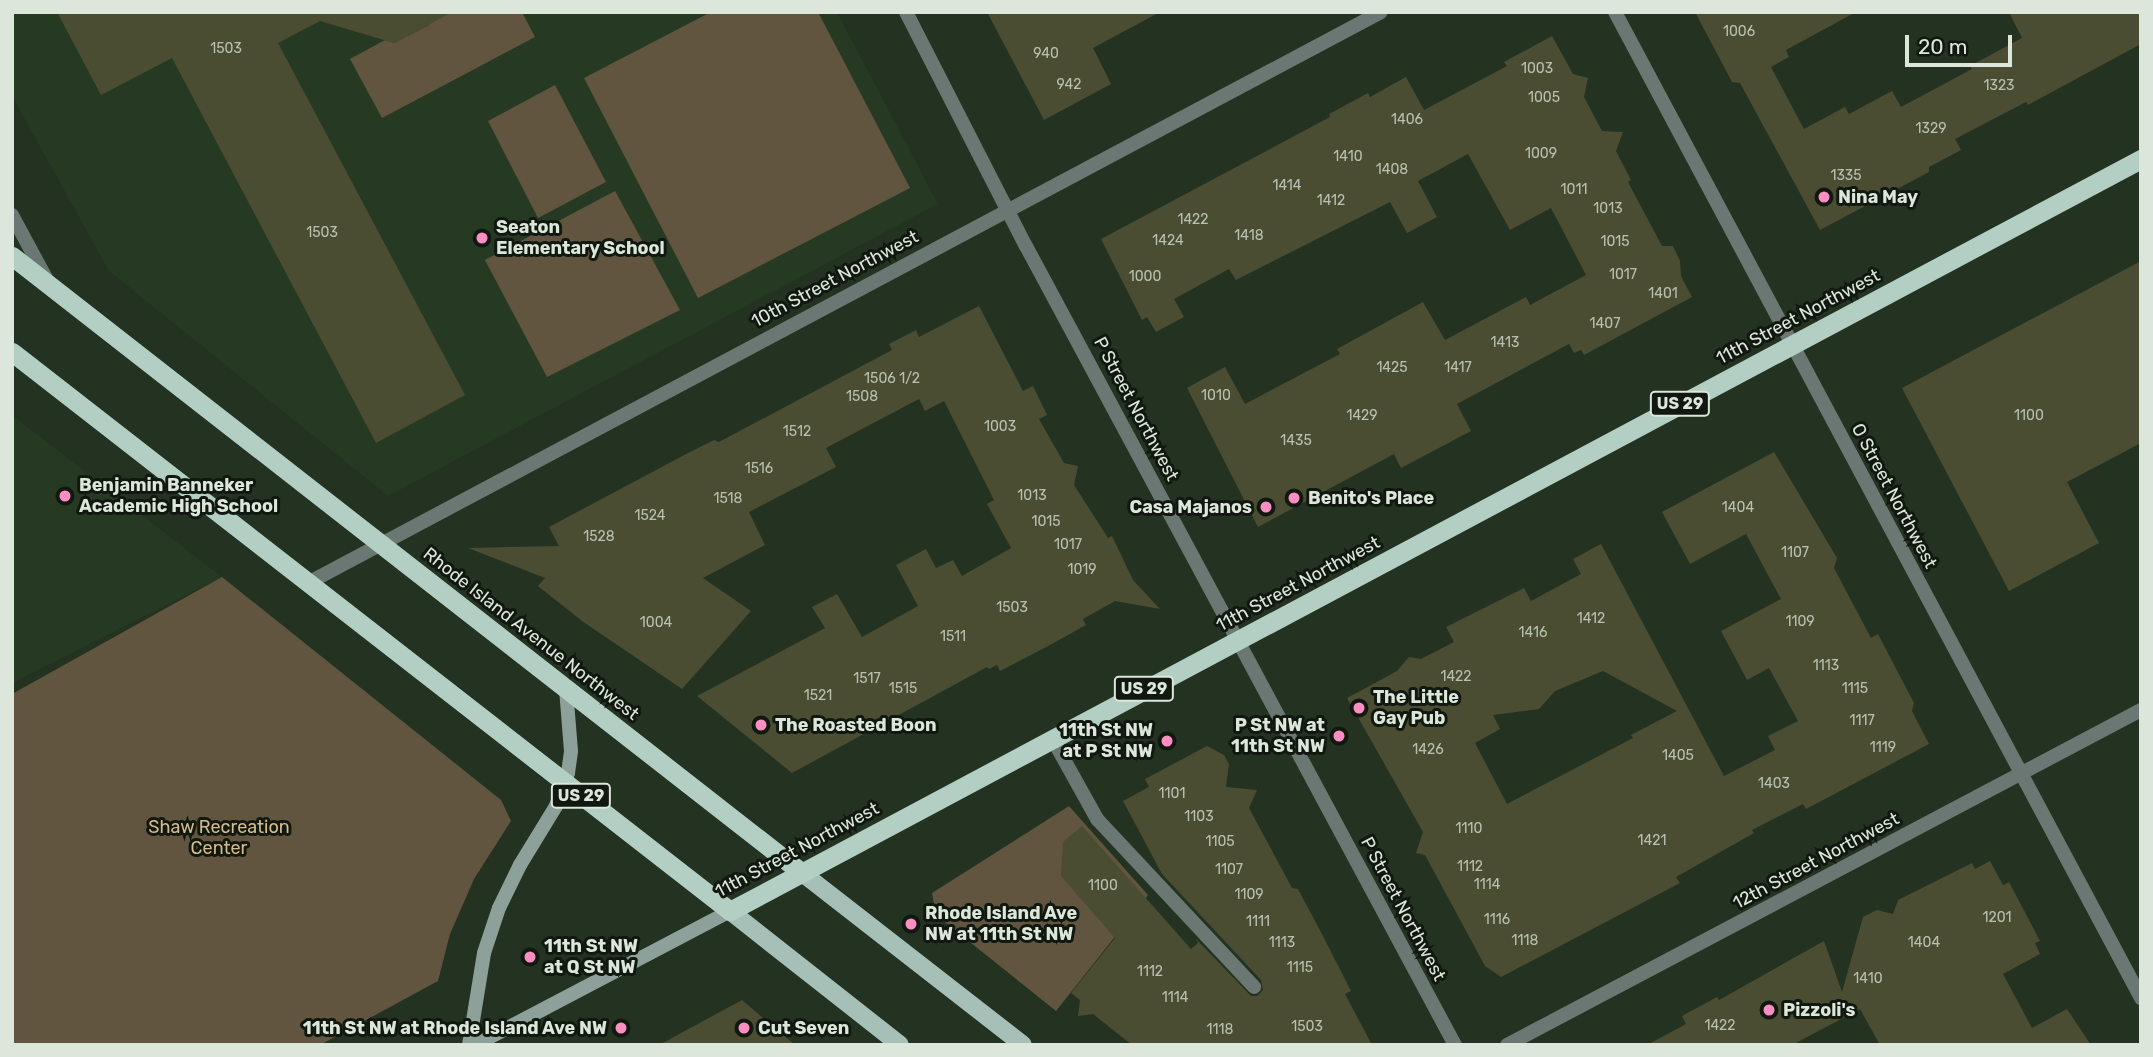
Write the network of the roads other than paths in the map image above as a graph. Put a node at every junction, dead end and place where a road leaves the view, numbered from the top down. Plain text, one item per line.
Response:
1 (906, 12) edge
2 (1381, 12) edge
3 (1615, 12) edge
4 (2141, 159) edge
5 (1007, 209) junction
6 (12, 215) edge
7 (12, 256) edge
8 (49, 284) junction
9 (1791, 345) junction
10 (12, 352) edge
11 (380, 543) junction
12 (308, 583) junction
13 (1237, 641) junction
14 (566, 688) junction
15 (2141, 710) edge
16 (1052, 738) junction
17 (2022, 774) junction
18 (565, 784) junction
19 (801, 872) junction
20 (730, 911) junction
21 (1254, 987) dead end
22 (2141, 998) edge
23 (468, 1045) edge
24 (475, 1045) edge
25 (900, 1045) edge
26 (1023, 1045) edge
27 (1455, 1045) edge
28 (1507, 1045) edge

1 - 5 street, P Street Northwest
2 - 5 street, 10th Street Northwest
3 - 9 street, O Street Northwest
4 - 9 highway, 11th Street Northwest / US 29
5 - 11 street, 10th Street Northwest
5 - 13 street, P Street Northwest
6 - 8 street
7 - 8 highway, Rhode Island Avenue Northwest
8 - 11 highway, Rhode Island Avenue Northwest
9 - 13 highway, 11th Street Northwest / US 29
9 - 17 street, O Street Northwest
10 - 12 highway, US 29
11 - 12 street, 10th Street Northwest
11 - 14 highway, Rhode Island Avenue Northwest
12 - 18 highway, US 29
13 - 16 highway, 11th Street Northwest / US 29
13 - 27 street, P Street Northwest
14 - 18 main road
14 - 19 highway, Rhode Island Avenue Northwest
15 - 17 street, 12th Street Northwest
16 - 19 highway, 11th Street Northwest / US 29
16 - 21 street
17 - 22 street, O Street Northwest
17 - 28 street, 12th Street Northwest
18 - 20 highway, US 29
18 - 23 main road
19 - 20 highway, 11th Street Northwest / US 29
19 - 26 main road, Rhode Island Avenue Northwest
20 - 24 main road, 11th Street Northwest
20 - 25 main road

